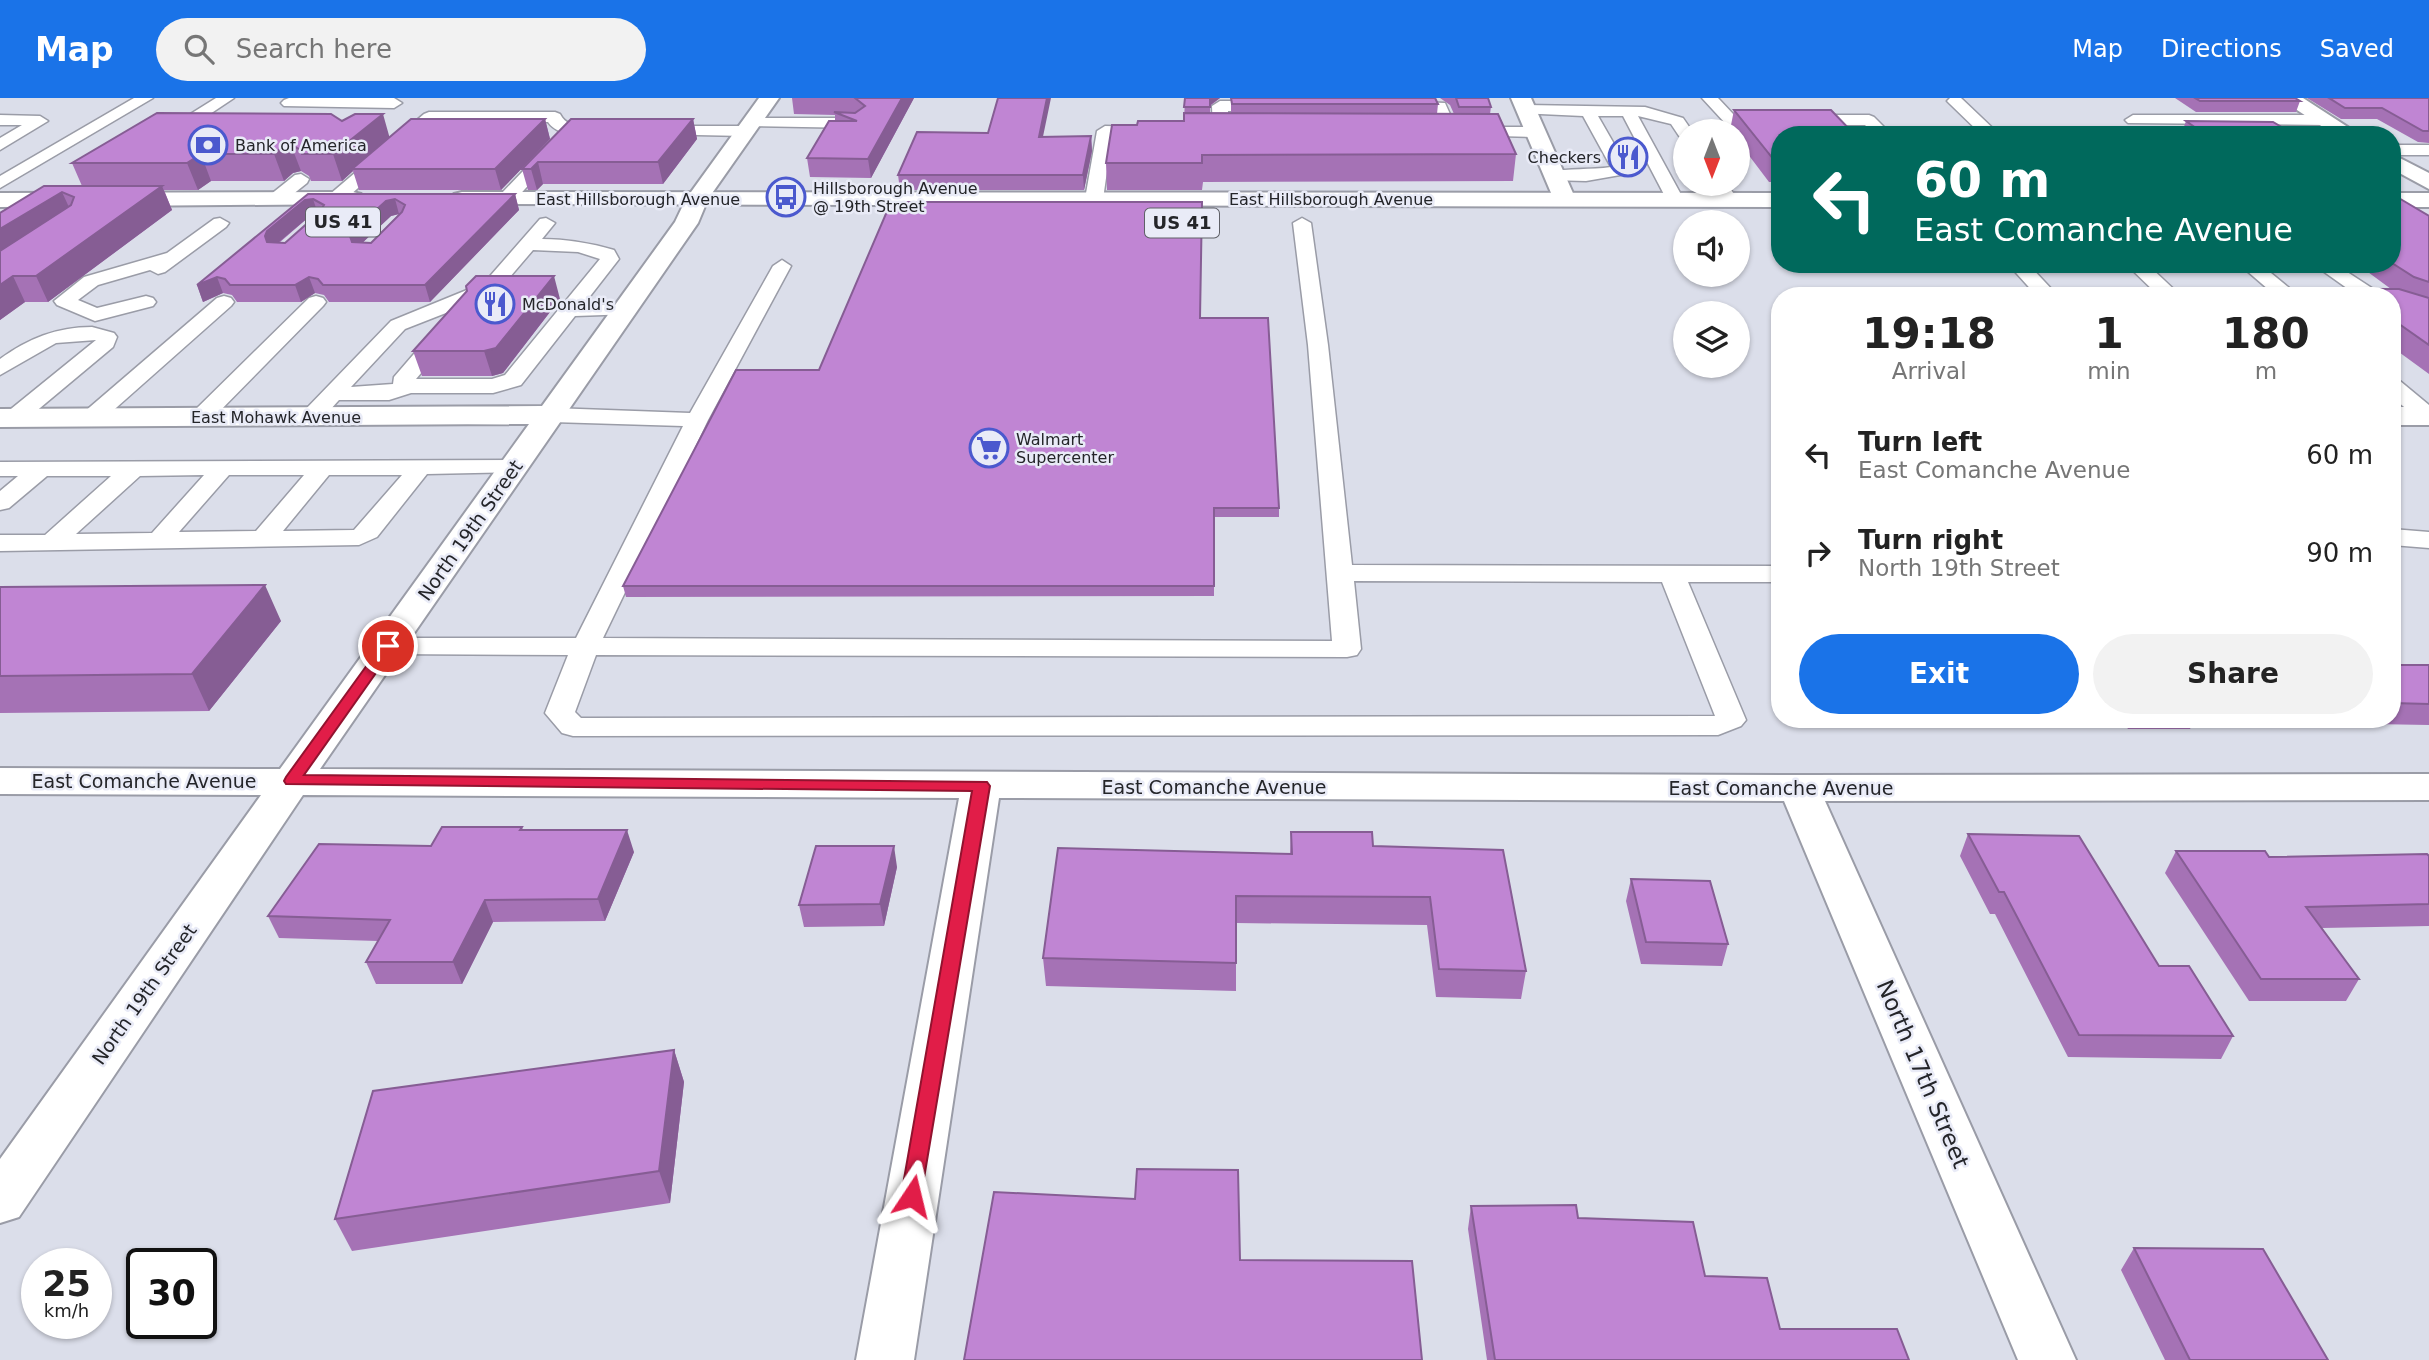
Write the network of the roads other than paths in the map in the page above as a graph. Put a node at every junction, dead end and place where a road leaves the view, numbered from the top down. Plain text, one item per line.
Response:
1 (145, 98) edge
2 (769, 98) edge
3 (1710, 98) edge
4 (2289, 98) edge
5 (229, 101) edge
6 (398, 101) edge
7 (1955, 101) dead end
8 (289, 103) dead end
9 (1523, 104) edge
10 (1289, 106) edge
11 (1385, 106) edge
12 (1588, 111) junction
13 (1628, 111) junction
14 (377, 118) edge
15 (1673, 119) edge
16 (0, 120) edge
17 (2133, 120) dead end
18 (2180, 120) junction
19 (2247, 120) junction
20 (2325, 120) junction
21 (857, 123) edge
22 (1875, 126) edge
23 (1982, 126) edge
24 (2189, 126) edge
25 (2256, 126) edge
26 (2335, 126) edge
27 (748, 127) junction
28 (174, 131) edge
29 (570, 131) junction
30 (611, 131) edge
31 (638, 131) edge
32 (1170, 132) edge
33 (1222, 132) edge
34 (1536, 132) junction
35 (0, 145) edge
36 (2401, 150) edge
37 (2427, 151) edge
38 (2401, 164) edge
39 (2401, 165) edge
40 (2429, 169) edge
41 (1555, 176) junction
42 (300, 180) edge
43 (2429, 182) edge
44 (0, 183) edge
45 (1700, 196) edge
46 (1750, 196) edge
47 (507, 198) junction
48 (335, 199) junction
49 (374, 199) edge
50 (441, 199) edge
51 (697, 199) junction
52 (1094, 199) junction
53 (1771, 199) edge
54 (0, 200) edge
55 (276, 200) junction
56 (1566, 200) junction
57 (1675, 200) junction
58 (2401, 200) edge
59 (2429, 200) edge
60 (248, 222) dead end
61 (182, 223) dead end
62 (220, 223) junction
63 (574, 223) dead end
64 (675, 223) junction
65 (713, 223) dead end
66 (1275, 223) dead end
67 (1302, 223) junction
68 (1330, 223) dead end
69 (524, 233) junction
70 (173, 257) junction
71 (782, 266) dead end
72 (2026, 273) edge
73 (2146, 273) edge
74 (2260, 273) edge
75 (2336, 273) edge
76 (2039, 287) edge
77 (2161, 287) edge
78 (2277, 287) edge
79 (2356, 287) edge
80 (224, 302) edge
81 (316, 302) edge
82 (454, 302) junction
83 (569, 310) junction
84 (625, 310) junction
85 (0, 353) edge
86 (0, 369) edge
87 (409, 386) junction
88 (2401, 393) edge
89 (333, 394) junction
90 (552, 415) junction
91 (2401, 416) edge
92 (2429, 416) edge
93 (201, 417) junction
94 (311, 417) junction
95 (7, 418) edge
96 (92, 418) junction
97 (697, 420) junction
98 (515, 467) junction
99 (41, 468) junction
100 (133, 468) junction
101 (223, 468) junction
102 (322, 468) junction
103 (420, 468) junction
104 (0, 469) edge
105 (0, 503) edge
106 (2401, 538) edge
107 (262, 540) junction
108 (158, 541) junction
109 (2429, 541) edge
110 (52, 542) junction
111 (0, 543) edge
112 (1339, 573) junction
113 (1672, 574) junction
114 (1771, 574) edge
115 (388, 646) junction
116 (584, 647) junction
117 (0, 781) edge
118 (292, 781) junction
119 (981, 786) junction
120 (2429, 787) edge
121 (1799, 788) junction
122 (0, 1201) edge
123 (885, 1360) edge
124 (2047, 1360) edge

1 - 44 lane
2 - 27 street, North 19th Street
3 - 22 lane
4 - 20 street
5 - 28 lane
6 - 8 lane
6 - 14 lane
7 - 23 lane
9 - 12 lane
9 - 34 street
10 - 33 lane
11 - 34 lane
12 - 13 lane
12 - 41 lane
13 - 15 lane
13 - 57 lane
16 - 35 lane
17 - 18 lane
18 - 19 lane
18 - 24 lane
19 - 20 lane
19 - 25 lane
20 - 26 street
21 - 27 lane
27 - 31 lane
27 - 51 street, North 19th Street
29 - 30 lane
29 - 47 lane
29 - 48 lane
32 - 52 lane
34 - 41 street
36 - 37 lane
38 - 40 lane
39 - 43 street
41 - 56 street
42 - 55 lane
45 - 57 street, East Hillsborough Avenue / US 41
46 - 53 street, East Hillsborough Avenue / US 41
47 - 50 street, East Hillsborough Avenue / US 41
47 - 51 street, East Hillsborough Avenue / US 41
48 - 49 street, US 41
48 - 55 street, US 41
51 - 52 street, East Hillsborough Avenue / US 41
51 - 64 street, North 19th Street
52 - 56 street, East Hillsborough Avenue / US 41
54 - 55 street, US 41
56 - 57 street, East Hillsborough Avenue / US 41
58 - 59 street
60 - 62 street
61 - 62 street
62 - 70 lane
63 - 69 street, East Hillsborough Avenue
64 - 65 street, East Hillsborough Avenue
64 - 84 street, North 19th Street
66 - 67 street, East Hillsborough Avenue
67 - 68 street, East Hillsborough Avenue
67 - 112 lane
69 - 82 lane
69 - 83 lane
70 - 70 lane
70 - 85 lane
71 - 97 lane
72 - 76 lane
73 - 77 lane
74 - 78 lane
75 - 79 lane
80 - 96 lane
81 - 93 lane
82 - 87 lane
82 - 89 lane
83 - 84 lane
83 - 87 lane
84 - 90 street, North 19th Street
86 - 95 lane
87 - 89 lane
88 - 92 lane
89 - 94 lane
90 - 94 street, East Mohawk Avenue
90 - 97 lane
90 - 98 street, North 19th Street
91 - 92 street
93 - 94 street, East Mohawk Avenue
93 - 96 street, East Mohawk Avenue
95 - 96 street, East Mohawk Avenue
97 - 116 lane
98 - 103 lane
98 - 115 street, North 19th Street
99 - 100 lane
99 - 104 lane
99 - 105 lane
100 - 101 lane
100 - 110 lane
101 - 102 lane
101 - 108 lane
102 - 103 lane
102 - 107 lane
103 - 107 lane
106 - 109 lane
107 - 108 lane
108 - 110 lane
110 - 111 lane
112 - 113 lane
112 - 116 lane
113 - 114 lane
113 - 116 lane
115 - 116 lane
115 - 118 street, North 19th Street
117 - 118 street, East Comanche Avenue
118 - 119 street, East Comanche Avenue
118 - 122 street, North 19th Street
119 - 121 street, East Comanche Avenue
119 - 123 street
120 - 121 street, East Comanche Avenue
121 - 124 street, North 17th Street

